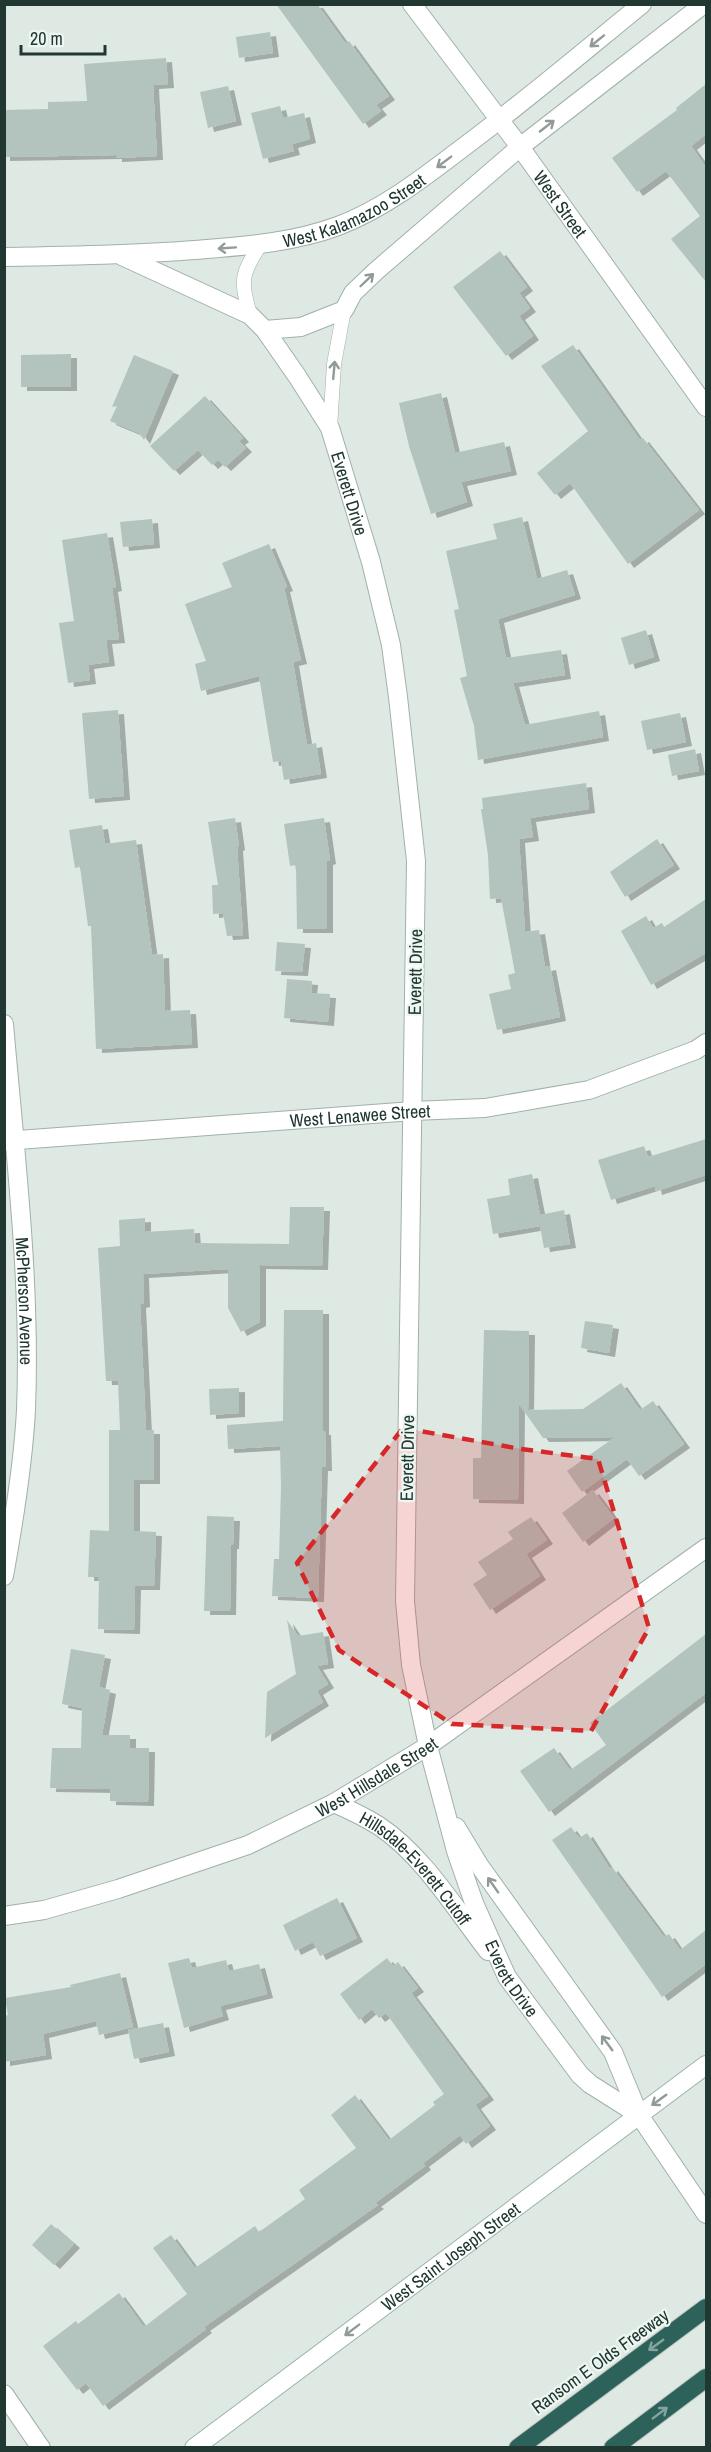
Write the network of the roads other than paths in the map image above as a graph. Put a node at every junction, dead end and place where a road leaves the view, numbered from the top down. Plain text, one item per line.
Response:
1 (412, 4) edge
2 (642, 4) edge
3 (704, 4) edge
4 (500, 120) junction
5 (520, 147) junction
6 (260, 245) junction
7 (122, 256) junction
8 (4, 257) edge
9 (344, 310) junction
10 (250, 315) junction
11 (265, 330) junction
12 (706, 406) edge
13 (330, 428) junction
14 (4, 1024) edge
15 (706, 1043) edge
16 (413, 1111) junction
17 (9, 1141) edge
18 (706, 1548) edge
19 (4, 1576) edge
20 (428, 1746) junction
21 (334, 1803) junction
22 (443, 1803) junction
23 (4, 1916) edge
24 (507, 1977) junction
25 (706, 2065) edge
26 (639, 2115) junction
27 (705, 2212) edge
28 (706, 2308) edge
29 (706, 2378) edge
30 (4, 2394) edge
31 (41, 2448) edge
32 (194, 2448) edge
33 (518, 2448) edge
34 (613, 2448) edge

1 - 4 street, West Street
2 -> 4 street, West Kalamazoo Street
5 -> 3 street
4 - 5 street, West Street
4 -> 6 street, West Kalamazoo Street
9 -> 5 street
5 - 12 street, West Street
6 -> 7 street, West Kalamazoo Street
6 - 10 lane
7 - 8 street, West Kalamazoo Street
7 - 10 street, Everett Drive
9 - 11 street
13 -> 9 lane
10 - 11 street, Everett Drive
11 - 13 street, Everett Drive
13 - 16 street, Everett Drive
14 - 17 street, McPherson Avenue
15 - 16 street, West Lenawee Street
16 - 17 street, West Lenawee Street
16 - 20 street, Everett Drive
17 - 19 street, McPherson Avenue
18 - 20 street, West Hillsdale Street
20 - 21 street, West Hillsdale Street
20 - 22 street, Everett Drive
21 - 23 street, West Hillsdale Street
21 - 24 street, Hillsdale-Everett Cutoff
22 - 24 street, Everett Drive
26 -> 22 street, Everett Drive
24 - 26 street, Everett Drive
25 -> 26 street, West Saint Joseph Street
26 - 27 street, Everett Drive
26 -> 32 street, West Saint Joseph Street
28 -> 33 highway, Ransom E Olds Freeway
34 -> 29 highway
30 - 31 street

